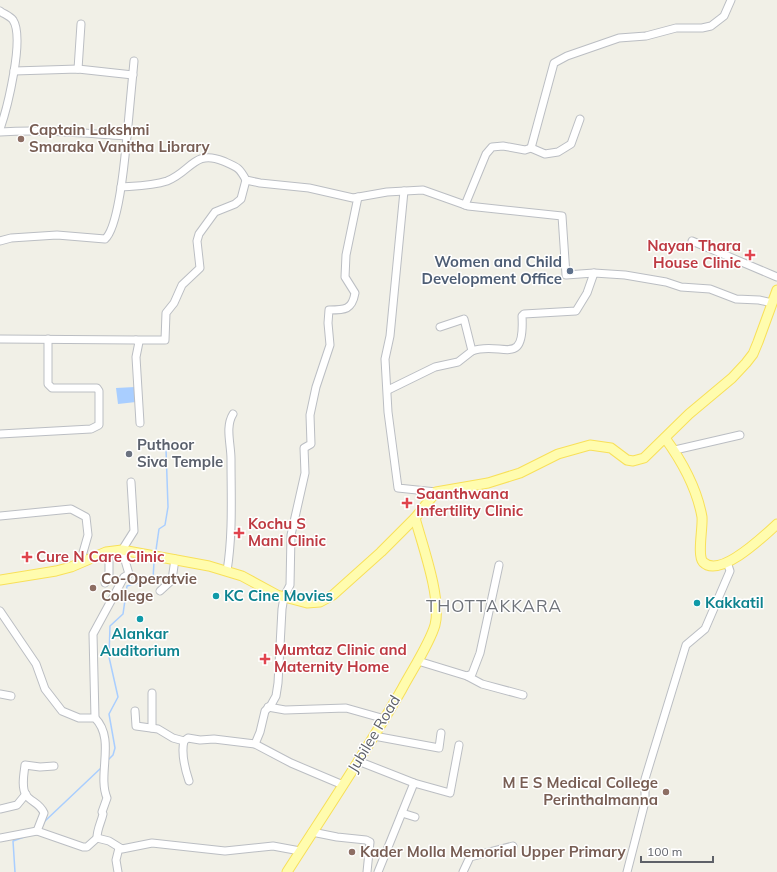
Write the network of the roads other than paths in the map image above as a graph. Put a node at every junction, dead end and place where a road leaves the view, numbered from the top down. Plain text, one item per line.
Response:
1 (731, 0) edge
2 (0, 11) edge
3 (81, 24) dead end
4 (134, 61) dead end
5 (78, 69) junction
6 (14, 71) junction
7 (133, 75) junction
8 (580, 119) dead end
9 (0, 129) edge
10 (0, 132) edge
11 (127, 136) junction
12 (531, 148) junction
13 (246, 180) junction
14 (120, 187) junction
15 (404, 191) junction
16 (358, 197) junction
17 (465, 205) junction
18 (0, 240) edge
19 (692, 241) dead end
20 (594, 273) junction
21 (777, 277) edge
22 (777, 290) edge
23 (772, 303) junction
24 (440, 327) dead end
25 (0, 339) edge
26 (48, 339) junction
27 (136, 340) junction
28 (472, 351) junction
29 (388, 390) junction
30 (233, 414) dead end
31 (140, 423) dead end
32 (0, 434) edge
33 (740, 435) dead end
34 (665, 438) junction
35 (675, 450) junction
36 (131, 482) dead end
37 (436, 492) junction
38 (0, 516) edge
39 (415, 518) junction
40 (777, 524) edge
41 (122, 550) junction
42 (109, 552) junction
43 (175, 559) junction
44 (726, 562) junction
45 (80, 563) junction
46 (499, 565) dead end
47 (227, 571) junction
48 (0, 580) edge
49 (105, 583) dead end
50 (160, 591) dead end
51 (284, 597) junction
52 (0, 611) edge
53 (418, 661) junction
54 (467, 676) junction
55 (152, 693) dead end
56 (0, 694) edge
57 (522, 695) dead end
58 (11, 696) dead end
59 (268, 707) junction
60 (135, 711) dead end
61 (95, 718) junction
62 (385, 719) junction
63 (152, 728) junction
64 (441, 733) dead end
65 (374, 736) junction
66 (184, 741) junction
67 (254, 744) junction
68 (459, 745) dead end
69 (358, 761) junction
70 (54, 766) dead end
71 (189, 781) dead end
72 (414, 783) junction
73 (343, 785) junction
74 (26, 794) junction
75 (0, 810) edge
76 (402, 813) junction
77 (415, 817) dead end
78 (37, 831) junction
79 (312, 832) junction
80 (0, 838) edge
81 (96, 838) junction
82 (513, 846) dead end
83 (119, 848) junction
84 (300, 851) junction
85 (116, 871) edge
86 (287, 872) edge
87 (367, 872) edge
88 (378, 872) edge
89 (463, 872) edge
90 (627, 872) edge

1 - 12 street
2 - 6 street
3 - 5 street
4 - 7 street
5 - 6 street
5 - 7 street
6 - 9 street
7 - 11 street
8 - 12 street
10 - 11 street
11 - 14 street
12 - 17 street
13 - 14 street
13 - 16 street
13 - 27 street
14 - 18 street
15 - 16 street
15 - 17 street
15 - 29 street
16 - 51 street
17 - 20 street
19 - 21 street
20 - 23 street
20 - 28 street
22 - 23 main road
23 - 34 main road
24 - 28 street
25 - 26 street
26 - 27 street
26 - 32 street
27 - 31 street
28 - 29 street
29 - 37 street
30 - 47 street
33 - 35 street
34 - 35 main road
34 - 37 main road
35 - 44 main road
36 - 41 street
37 - 39 main road
38 - 45 street
39 - 51 main road
39 - 53 main road, Jubilee Road
40 - 44 main road
41 - 42 main road
41 - 43 main road
41 - 61 street
42 - 45 main road
42 - 49 street
43 - 47 main road
43 - 50 street
44 - 90 street
45 - 48 main road
46 - 54 street
47 - 51 main road
51 - 59 street
52 - 61 street
53 - 54 street
53 - 62 main road, Jubilee Road
54 - 57 street
55 - 63 street
56 - 58 street
59 - 62 street
59 - 67 street
60 - 63 street
61 - 81 street
62 - 65 main road, Jubilee Road
63 - 66 street
64 - 65 street
65 - 69 main road, Jubilee Road
66 - 67 street
66 - 71 street
67 - 73 street
68 - 72 street
69 - 72 street
69 - 73 main road, Jubilee Road
70 - 74 street
72 - 76 street
73 - 79 main road, Jubilee Road
74 - 75 street
74 - 78 street
76 - 77 street
76 - 88 street
78 - 80 street
78 - 81 street
79 - 84 main road, Jubilee Road
79 - 87 street
81 - 83 street
82 - 89 street
83 - 84 street
83 - 85 street
84 - 86 main road, Jubilee Road

